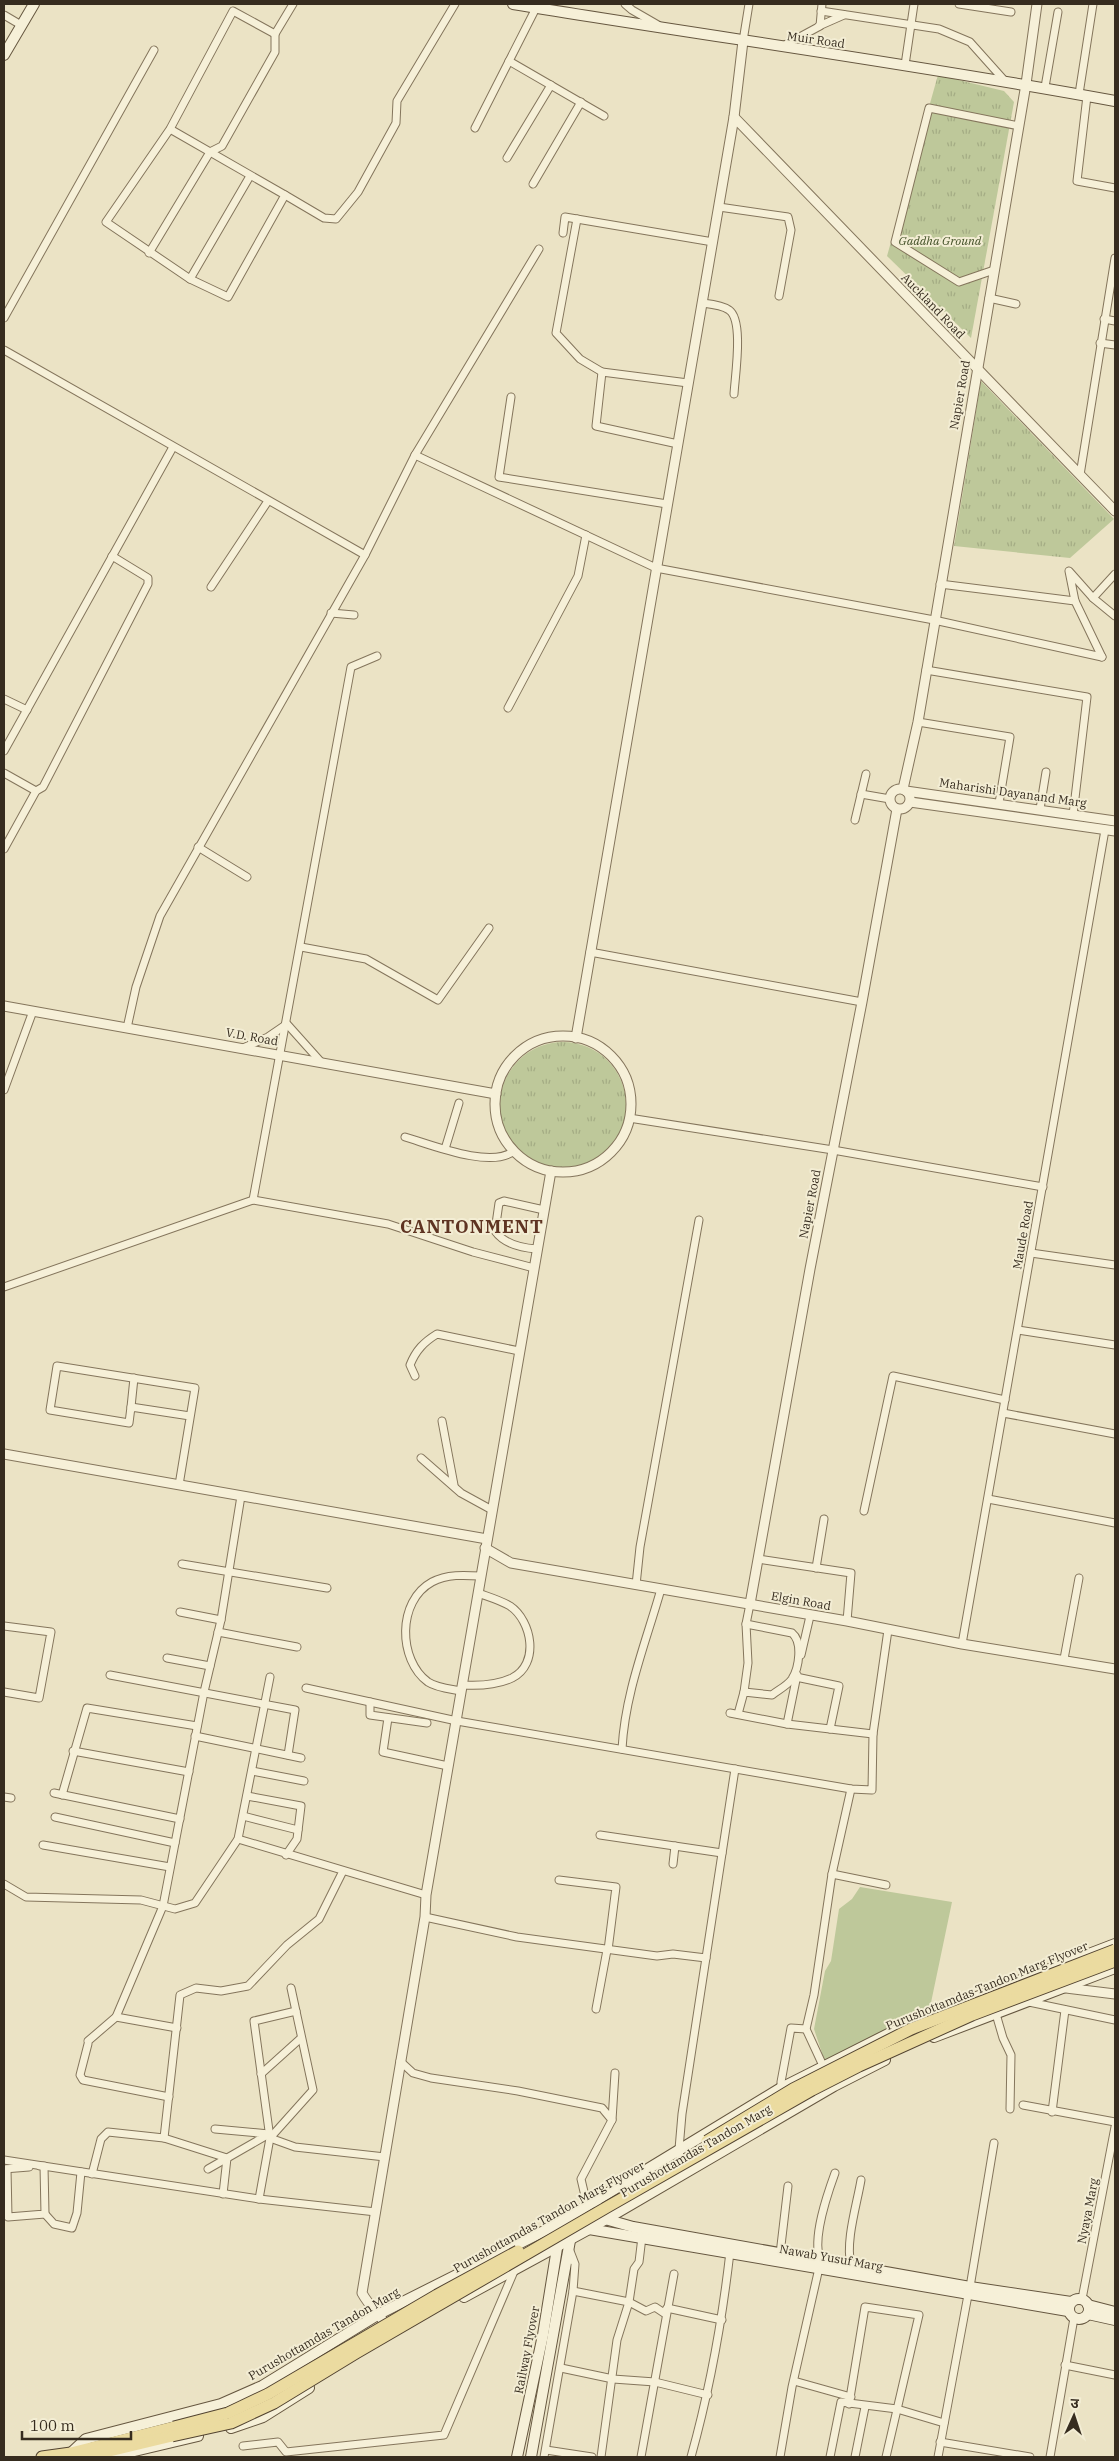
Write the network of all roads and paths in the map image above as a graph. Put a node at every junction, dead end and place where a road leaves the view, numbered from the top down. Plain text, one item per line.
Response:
1 (34, 4) edge
2 (292, 4) edge
3 (454, 4) edge
4 (514, 4) edge
5 (625, 4) edge
6 (749, 4) edge
7 (914, 4) edge
8 (959, 4) edge
9 (1038, 4) edge
10 (1093, 4) edge
11 (822, 7) edge
12 (536, 8) junction
13 (1011, 12) dead end
14 (1058, 12) dead end
15 (4, 15) edge
16 (846, 15) junction
17 (910, 24) junction
18 (21, 25) junction
19 (819, 26) junction
20 (665, 29) junction
21 (275, 34) junction
22 (743, 41) junction
23 (781, 47) junction
24 (154, 50) dead end
25 (4, 55) edge
26 (509, 61) junction
27 (905, 66) junction
28 (1004, 80) junction
29 (1026, 84) junction
30 (551, 85) junction
31 (1045, 88) junction
32 (1083, 95) junction
33 (1115, 101) edge
34 (581, 102) junction
35 (604, 116) dead end
36 (734, 117) junction
37 (1019, 126) junction
38 (475, 128) dead end
39 (170, 129) junction
40 (210, 152) junction
41 (507, 158) dead end
42 (250, 176) junction
43 (533, 184) dead end
44 (1115, 188) edge
45 (285, 195) junction
46 (718, 207) junction
47 (577, 219) junction
48 (564, 233) dead end
49 (712, 242) junction
50 (539, 249) dead end
51 (150, 253) junction
52 (1115, 258) edge
53 (994, 270) junction
54 (190, 279) junction
55 (1113, 282) edge
56 (779, 296) dead end
57 (989, 298) junction
58 (702, 303) junction
59 (1016, 304) dead end
60 (4, 318) edge
61 (1104, 319) junction
62 (1115, 321) edge
63 (1100, 343) junction
64 (1115, 345) edge
65 (4, 350) edge
66 (977, 370) junction
67 (602, 372) junction
68 (688, 383) junction
69 (734, 394) dead end
70 (511, 397) dead end
71 (678, 444) junction
72 (173, 447) junction
73 (415, 455) junction
74 (1080, 475) junction
75 (268, 501) junction
76 (668, 504) junction
77 (1115, 511) edge
78 (586, 535) junction
79 (365, 555) junction
80 (112, 556) junction
81 (656, 568) junction
82 (1115, 574) edge
83 (940, 584) junction
84 (211, 587) dead end
85 (1093, 598) junction
86 (1075, 601) junction
87 (331, 613) junction
88 (354, 614) dead end
89 (1115, 616) edge
90 (934, 620) junction
91 (377, 656) dead end
92 (926, 670) junction
93 (4, 699) edge
94 (508, 708) dead end
95 (26, 710) junction
96 (918, 722) junction
97 (4, 751) edge
98 (4, 772) edge
99 (1046, 772) dead end
100 (866, 774) dead end
101 (36, 790) junction
102 (905, 790) junction
103 (861, 794) junction
104 (890, 799) junction
105 (910, 802) junction
106 (999, 804) junction
107 (897, 809) junction
108 (1040, 810) junction
109 (1074, 815) junction
110 (855, 820) dead end
111 (1115, 821) edge
112 (1105, 830) junction
113 (1115, 831) edge
114 (198, 847) junction
115 (4, 849) edge
116 (247, 877) dead end
117 (489, 928) dead end
118 (301, 947) junction
119 (590, 952) junction
120 (862, 1002) junction
121 (4, 1006) edge
122 (33, 1011) junction
123 (287, 1024) junction
124 (127, 1028) junction
125 (576, 1038) junction
126 (243, 1048) junction
127 (281, 1055) junction
128 (320, 1062) junction
129 (4, 1090) edge
130 (496, 1094) junction
131 (459, 1103) dead end
132 (630, 1118) junction
133 (405, 1137) dead end
134 (445, 1149) junction
135 (833, 1150) junction
136 (514, 1151) junction
137 (550, 1171) junction
138 (1043, 1187) junction
139 (253, 1200) junction
140 (544, 1210) junction
141 (698, 1220) dead end
142 (537, 1250) junction
143 (1031, 1252) junction
144 (1115, 1264) edge
145 (534, 1268) junction
146 (4, 1287) edge
147 (1018, 1330) junction
148 (1115, 1345) edge
149 (519, 1352) junction
150 (414, 1376) dead end
151 (134, 1378) junction
152 (1006, 1400) junction
153 (131, 1407) junction
154 (1003, 1413) junction
155 (190, 1416) junction
156 (442, 1421) dead end
157 (1115, 1434) edge
158 (4, 1454) edge
159 (421, 1458) dead end
160 (179, 1485) junction
161 (454, 1485) junction
162 (242, 1496) junction
163 (988, 1499) junction
164 (492, 1510) junction
165 (864, 1511) dead end
166 (824, 1519) dead end
167 (1115, 1523) edge
168 (486, 1544) junction
169 (758, 1559) junction
170 (182, 1564) dead end
171 (816, 1568) junction
172 (229, 1570) junction
173 (481, 1576) junction
174 (1079, 1578) dead end
175 (636, 1584) junction
176 (327, 1588) dead end
177 (661, 1589) junction
178 (478, 1593) junction
179 (750, 1604) junction
180 (180, 1612) dead end
181 (810, 1616) junction
182 (221, 1620) junction
183 (847, 1621) junction
184 (746, 1624) junction
185 (4, 1626) edge
186 (888, 1630) junction
187 (218, 1632) junction
188 (962, 1644) junction
189 (297, 1647) dead end
190 (167, 1658) dead end
191 (1064, 1659) junction
192 (210, 1666) junction
193 (1115, 1669) edge
194 (110, 1675) dead end
195 (270, 1677) dead end
196 (796, 1678) junction
197 (306, 1688) dead end
198 (462, 1688) junction
199 (4, 1692) edge
200 (204, 1692) junction
201 (744, 1692) junction
202 (370, 1702) junction
203 (265, 1704) junction
204 (730, 1713) dead end
205 (738, 1714) junction
206 (388, 1718) junction
207 (457, 1720) junction
208 (427, 1723) dead end
209 (787, 1724) junction
210 (197, 1726) junction
211 (830, 1729) junction
212 (873, 1734) junction
213 (196, 1736) junction
214 (256, 1748) junction
215 (622, 1749) junction
216 (73, 1751) junction
217 (288, 1755) junction
218 (301, 1758) dead end
219 (448, 1766) junction
220 (735, 1769) junction
221 (252, 1771) junction
222 (189, 1772) junction
223 (304, 1781) dead end
224 (851, 1789) junction
225 (247, 1796) junction
226 (243, 1816) junction
227 (55, 1817) dead end
228 (180, 1819) junction
229 (298, 1830) junction
230 (600, 1835) dead end
231 (238, 1839) junction
232 (175, 1843) junction
233 (43, 1845) dead end
234 (675, 1846) junction
235 (722, 1853) junction
236 (286, 1855) junction
237 (673, 1864) dead end
238 (170, 1867) junction
239 (343, 1871) junction
240 (832, 1874) junction
241 (559, 1880) dead end
242 (4, 1884) edge
243 (886, 1885) dead end
244 (426, 1895) junction
245 (163, 1906) junction
246 (425, 1917) junction
247 (1115, 1944) edge
248 (608, 1950) junction
249 (1115, 1950) edge
250 (706, 1958) junction
251 (1115, 1961) edge
252 (1115, 1968) edge
253 (291, 1988) dead end
254 (1066, 1988) junction
255 (1115, 1994) edge
256 (1029, 2002) junction
257 (596, 2009) dead end
258 (1064, 2010) junction
259 (296, 2011) junction
260 (996, 2014) junction
261 (116, 2017) junction
262 (1115, 2020) edge
263 (176, 2028) junction
264 (806, 2030) junction
265 (302, 2038) junction
266 (400, 2061) junction
267 (823, 2067) junction
268 (615, 2073) dead end
269 (261, 2074) junction
270 (834, 2086) junction
271 (780, 2088) junction
272 (169, 2097) junction
273 (1023, 2105) dead end
274 (1010, 2109) dead end
275 (1052, 2112) junction
276 (785, 2114) junction
277 (612, 2120) junction
278 (1115, 2122) edge
279 (1115, 2127) edge
280 (215, 2129) dead end
281 (270, 2136) junction
282 (164, 2138) junction
283 (1114, 2139) edge
284 (994, 2143) dead end
285 (679, 2149) junction
286 (385, 2157) junction
287 (226, 2158) junction
288 (4, 2160) edge
289 (44, 2166) junction
290 (6, 2169) edge
291 (208, 2169) dead end
292 (81, 2172) junction
293 (836, 2173) dead end
294 (92, 2174) junction
295 (681, 2175) junction
296 (861, 2180) dead end
297 (788, 2186) dead end
298 (223, 2194) junction
299 (259, 2200) junction
300 (596, 2200) junction
301 (376, 2212) junction
302 (45, 2214) junction
303 (573, 2215) junction
304 (605, 2219) junction
305 (561, 2221) junction
306 (589, 2229) junction
307 (642, 2236) junction
308 (571, 2239) junction
309 (558, 2246) junction
310 (570, 2252) junction
311 (730, 2252) junction
312 (780, 2254) junction
313 (820, 2264) junction
314 (851, 2265) junction
315 (515, 2269) junction
316 (674, 2274) dead end
317 (969, 2291) junction
318 (573, 2292) junction
319 (629, 2302) junction
320 (1086, 2306) junction
321 (667, 2308) junction
322 (1071, 2310) junction
323 (1115, 2312) edge
324 (379, 2314) junction
325 (722, 2320) junction
326 (1115, 2320) edge
327 (394, 2335) junction
328 (1064, 2365) junction
329 (561, 2368) junction
330 (1115, 2375) edge
331 (613, 2379) junction
332 (794, 2381) junction
333 (655, 2382) junction
334 (708, 2395) junction
335 (850, 2400) junction
336 (865, 2407) junction
337 (897, 2409) junction
338 (944, 2423) junction
339 (173, 2432) junction
340 (940, 2442) junction
341 (242, 2446) dead end
342 (71, 2453) junction
343 (545, 2454) edge
344 (42, 2457) edge
345 (84, 2457) edge
346 (109, 2457) edge
347 (517, 2457) edge
348 (531, 2457) edge
349 (592, 2457) edge
350 (601, 2457) edge
351 (641, 2457) edge
352 (691, 2457) edge
353 (780, 2457) edge
354 (830, 2457) edge
355 (855, 2457) edge
356 (886, 2457) edge
357 (938, 2457) edge
358 (1030, 2457) edge
359 (1050, 2457) edge

1 - 18 main road
2 - 21 street
3 - 45 street
4 - 12 main road, Muir Road
5 - 20 street
6 - 22 street
7 - 17 street
8 - 13 street
9 - 29 street, Napier Road
10 - 32 street
11 - 16 street
11 - 19 street
12 - 20 main road, Muir Road
12 - 26 street
14 - 31 street
15 - 18 street
16 - 17 street
16 - 19 street
17 - 27 street
17 - 28 street
18 - 25 main road
19 - 23 street
20 - 22 main road, Muir Road
21 - 39 street
21 - 40 street
22 - 23 main road, Muir Road
22 - 36 street
23 - 27 main road, Muir Road
24 - 60 street
26 - 30 street
26 - 38 street
27 - 28 main road, Muir Road
28 - 29 main road, Muir Road
29 - 31 main road, Muir Road
29 - 37 street, Napier Road
30 - 34 street
30 - 41 street
31 - 32 main road, Muir Road
32 - 33 main road, Muir Road
32 - 44 street
34 - 35 street
34 - 43 street
36 - 46 street
36 - 66 street, Auckland Road
37 - 53 street, Napier Road
37 - 53 street
39 - 40 street
39 - 51 street
40 - 42 street
40 - 51 street
42 - 45 street
42 - 54 street
45 - 54 street
46 - 49 street
46 - 56 street
47 - 48 street
47 - 49 street
47 - 67 street
49 - 58 street
50 - 73 street
51 - 54 street
52 - 55 street
53 - 57 street, Napier Road
55 - 61 street
57 - 59 street
57 - 66 street, Napier Road
58 - 68 street
58 - 69 street
61 - 62 street
61 - 63 street
63 - 64 street
63 - 74 street
65 - 72 street
66 - 74 street, Auckland Road
66 - 83 street, Napier Road
67 - 68 street
67 - 71 street
68 - 71 street
70 - 76 street
71 - 76 street
72 - 75 street
72 - 80 street
73 - 78 street
73 - 79 street
74 - 77 street, Auckland Road
75 - 79 street
75 - 84 street
76 - 81 street
78 - 81 street
78 - 94 street
79 - 87 street
80 - 95 street
80 - 101 street
81 - 90 street
81 - 119 street
82 - 85 street
83 - 86 street
83 - 90 street, Napier Road
85 - 86 street
85 - 89 street
86 - 90 street
87 - 88 street
87 - 114 street
90 - 92 street, Napier Road
91 - 118 street
92 - 96 street, Napier Road
92 - 109 street
93 - 95 street
95 - 97 street
96 - 102 street, Napier Road
96 - 106 street
98 - 101 street
99 - 108 street
100 - 103 street
101 - 115 street
102 - 104 street
102 - 105 street
102 - 106 street, Maharishi Dayanand Marg
103 - 104 street
103 - 110 street
104 - 107 street
105 - 107 street
105 - 112 street, Maharishi Dayanand Marg
106 - 108 street, Maharishi Dayanand Marg
107 - 120 street, Napier Road
108 - 109 street, Maharishi Dayanand Marg
109 - 111 street, Maharishi Dayanand Marg
112 - 113 street, Maharishi Dayanand Marg
112 - 138 street, Maude Road
114 - 116 street
114 - 124 street
117 - 118 street
118 - 123 street
119 - 120 street
119 - 125 street
120 - 135 street, Napier Road
121 - 122 street, V.D. Road
122 - 124 street, V.D. Road
122 - 129 street
123 - 126 street
123 - 127 street
123 - 128 street
124 - 126 street, V.D. Road
125 - 130 street
125 - 132 street
126 - 127 street, V.D. Road
127 - 128 street, V.D. Road
127 - 139 street
128 - 130 street, V.D. Road
130 - 136 street
131 - 134 street
132 - 135 street
132 - 137 street
133 - 134 street
134 - 136 street
135 - 138 street
135 - 169 street, Napier Road
136 - 137 street
137 - 140 street
138 - 143 street, Maude Road
139 - 145 street
139 - 146 street
140 - 142 street
140 - 142 street
141 - 175 street
142 - 145 street
143 - 144 street
143 - 147 street, Maude Road
145 - 149 street
147 - 148 street
147 - 152 street, Maude Road
149 - 150 street
149 - 164 street
151 - 153 street
151 - 153 street
151 - 155 street
152 - 154 street, Maude Road
152 - 165 street
153 - 155 street
154 - 157 street
154 - 163 street, Maude Road
155 - 160 street
156 - 161 street
158 - 160 street
159 - 161 street
160 - 162 street
161 - 164 street
162 - 168 street
162 - 172 street
163 - 167 street
163 - 188 street, Maude Road
164 - 168 street
166 - 171 street
168 - 173 street
168 - 175 street, Elgin Road
169 - 171 street
169 - 179 street, Napier Road
170 - 172 street
171 - 183 street
172 - 176 street
172 - 182 street
173 - 178 street
173 - 198 street
174 - 191 street
175 - 177 street, Elgin Road
177 - 179 street, Elgin Road
177 - 215 street
178 - 198 street
178 - 198 street
179 - 181 street, Elgin Road
179 - 184 street
180 - 182 street
181 - 183 street, Elgin Road
181 - 196 street
182 - 187 street
183 - 186 street, Elgin Road
184 - 201 street
184 - 201 street
185 - 199 street
186 - 188 street, Elgin Road
186 - 212 street
187 - 189 street
187 - 192 street
188 - 191 street, Elgin Road
190 - 192 street
191 - 193 street, Elgin Road
192 - 200 street
194 - 200 street
195 - 203 street
196 - 209 street
196 - 211 street
197 - 202 street
198 - 207 street
200 - 203 street
200 - 210 street
201 - 205 street
202 - 206 street
202 - 207 street
203 - 214 street
203 - 217 street
204 - 205 street
205 - 209 street
206 - 208 street
206 - 219 street
207 - 215 street
207 - 219 street
209 - 211 street
210 - 213 street
210 - 216 street
211 - 212 street
212 - 224 street
213 - 214 street
213 - 222 street
214 - 217 street
214 - 221 street
215 - 220 street
216 - 222 street
216 - 228 street
217 - 218 street
219 - 244 street
220 - 224 street
220 - 235 street
221 - 223 street
221 - 225 street
222 - 228 street
224 - 240 street
225 - 226 street
225 - 229 street
226 - 229 street
226 - 231 street
227 - 232 street
228 - 232 street
229 - 236 street
230 - 234 street
231 - 236 street
231 - 245 street
232 - 238 street
233 - 238 street
234 - 235 street
234 - 237 street
235 - 250 street
236 - 239 street
238 - 245 street
239 - 244 street
239 - 263 street
240 - 243 street
240 - 264 street
241 - 248 street
242 - 245 street
244 - 246 street
245 - 261 street
246 - 248 street
246 - 266 street
247 - 267 main road, Purushottamdas Tandon Marg
248 - 250 street
248 - 257 street
249 - 339 main road, Purushottamdas Tandon Marg Flyover, bridge
250 - 285 street
251 - 339 main road, Purushottamdas Tandon Marg Flyover, bridge
252 - 254 main road, Purushottamdas Tandon Marg
253 - 259 street
254 - 255 street
254 - 256 main road, Purushottamdas Tandon Marg
256 - 258 street
256 - 260 main road, Purushottamdas Tandon Marg
258 - 262 street
258 - 275 street
259 - 265 street
259 - 269 street
260 - 270 main road, Purushottamdas Tandon Marg
260 - 274 street
261 - 263 street
261 - 272 street
263 - 272 street
264 - 267 street
264 - 271 street
265 - 269 street
265 - 281 street
266 - 277 street
266 - 286 street
267 - 270 street
267 - 271 main road, Purushottamdas Tandon Marg
268 - 277 street
269 - 281 street
270 - 276 main road, Purushottamdas Tandon Marg
271 - 276 street
271 - 285 main road, Purushottamdas Tandon Marg
272 - 282 street
273 - 275 street
275 - 278 street
276 - 295 main road, Purushottamdas Tandon Marg
277 - 300 street
279 - 283 street, Nyaya Marg
280 - 281 street
281 - 286 street
281 - 287 street
281 - 299 street
282 - 287 street
282 - 294 street
283 - 320 street, Nyaya Marg
284 - 317 street
285 - 295 street
285 - 300 main road, Purushottamdas Tandon Marg
286 - 301 street
287 - 291 street
287 - 298 street
288 - 289 street
289 - 290 street
289 - 292 street
289 - 302 street
290 - 302 street
292 - 294 street
292 - 302 street
293 - 313 street
294 - 298 street
295 - 304 main road, Purushottamdas Tandon Marg
296 - 314 street
297 - 312 street
298 - 299 street
299 - 301 street
300 - 303 main road, Purushottamdas Tandon Marg
300 - 304 street
301 - 324 street
303 - 305 main road, Purushottamdas Tandon Marg
303 - 308 main road, Railway Flyover
304 - 306 main road, Purushottamdas Tandon Marg
304 - 312 main road, Nawab Yusuf Marg
305 - 309 main road, Railway Flyover
305 - 324 main road, Purushottamdas Tandon Marg
306 - 307 main road, Nawab Yusuf Marg
306 - 308 main road, Purushottamdas Tandon Marg
307 - 311 main road, Nawab Yusuf Marg
307 - 319 street
308 - 309 main road, Purushottamdas Tandon Marg
308 - 310 main road, Railway Flyover
309 - 315 main road, Purushottamdas Tandon Marg
309 - 347 main road, Railway Flyover
310 - 318 street
310 - 348 main road, Railway Flyover
311 - 313 main road, Nawab Yusuf Marg
311 - 325 street
312 - 313 main road, Nawab Yusuf Marg
313 - 314 main road, Nawab Yusuf Marg
313 - 317 main road, Nawab Yusuf Marg
313 - 332 street
314 - 317 main road, Nawab Yusuf Marg
315 - 327 main road, Purushottamdas Tandon Marg
315 - 341 street
316 - 321 street
317 - 322 main road, Nawab Yusuf Marg
317 - 338 street
318 - 319 street
318 - 329 street
319 - 321 street
319 - 331 street
320 - 322 main road
320 - 322 main road
320 - 323 main road
320 - 326 main road
321 - 325 street
321 - 333 street
322 - 328 street
324 - 327 street
324 - 342 main road, Purushottamdas Tandon Marg
325 - 334 street
327 - 346 main road, Purushottamdas Tandon Marg
328 - 330 street
328 - 359 street
329 - 331 street
329 - 343 street
331 - 333 street
331 - 350 street
332 - 335 street
332 - 353 street
333 - 334 street
333 - 351 street
334 - 352 street
335 - 336 street
335 - 337 street
335 - 354 street
336 - 337 street
336 - 355 street
337 - 338 street
337 - 356 street
338 - 340 street
339 - 342 main road, Purushottamdas Tandon Marg Flyover
339 - 345 main road, Purushottamdas Tandon Marg Flyover
340 - 357 street
340 - 358 street
342 - 344 main road, Purushottamdas Tandon Marg Flyover
343 - 349 street

